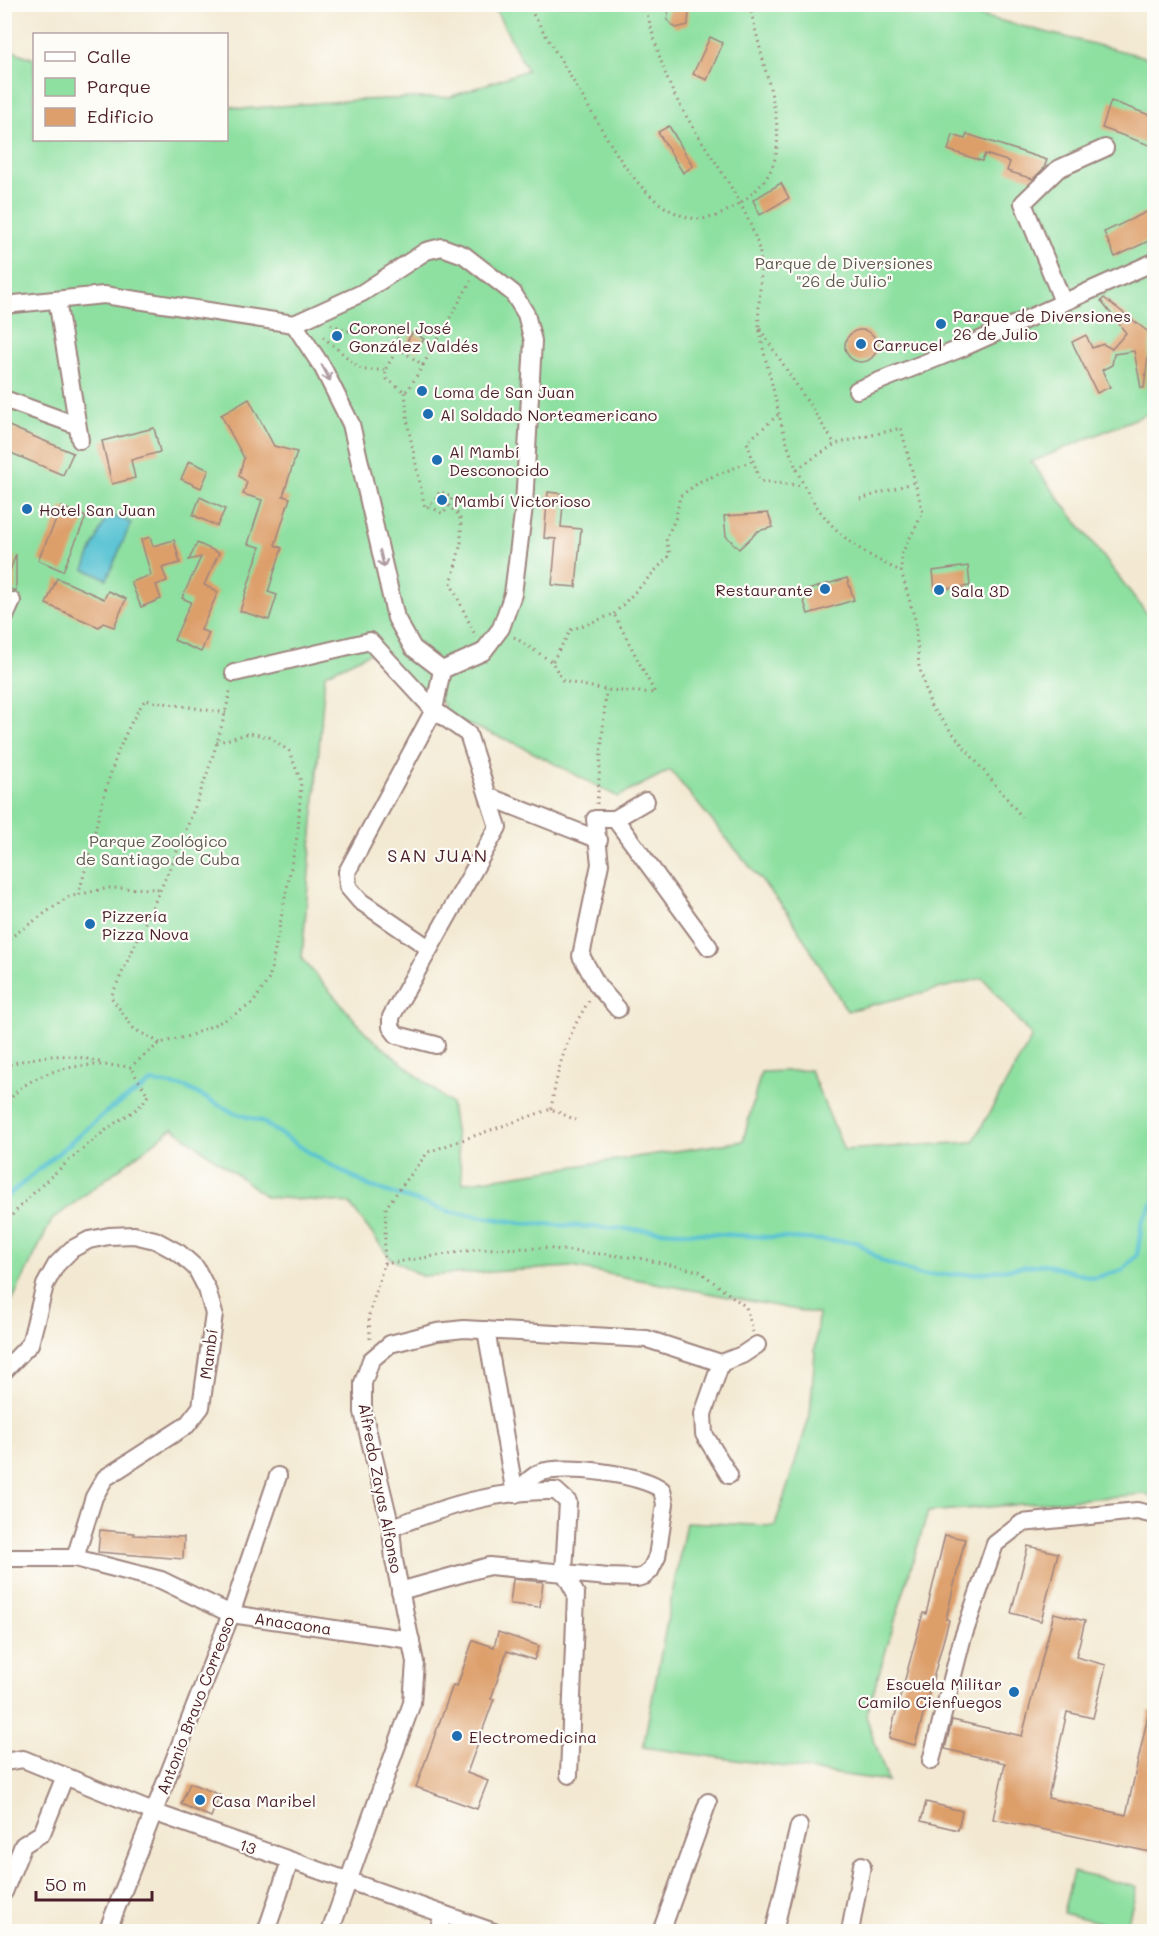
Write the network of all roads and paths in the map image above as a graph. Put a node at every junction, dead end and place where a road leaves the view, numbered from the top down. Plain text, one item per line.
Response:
1 (527, 4) edge
2 (644, 4) edge
3 (749, 4) edge
4 (1105, 148) dead end
5 (741, 204) junction
6 (1155, 262) edge
7 (479, 266) junction
8 (57, 300) junction
9 (1063, 302) junction
10 (4, 305) edge
11 (328, 323) dead end
12 (294, 324) junction
13 (759, 328) junction
14 (319, 334) dead end
15 (398, 348) junction
16 (423, 365) junction
17 (385, 370) junction
18 (857, 390) dead end
19 (405, 392) junction
20 (4, 399) edge
21 (778, 415) junction
22 (835, 444) junction
23 (752, 460) junction
24 (797, 469) junction
25 (916, 482) junction
26 (803, 486) junction
27 (860, 499) dead end
28 (430, 506) junction
29 (449, 506) junction
30 (901, 571) junction
31 (12, 601) dead end
32 (614, 614) junction
33 (4, 619) edge
34 (501, 628) junction
35 (483, 652) junction
36 (552, 662) junction
37 (442, 670) junction
38 (234, 674) joint
39 (606, 690) junction
40 (434, 710) junction
41 (226, 713) junction
42 (216, 743) junction
43 (490, 797) junction
44 (646, 801) dead end
45 (1022, 817) dead end
46 (595, 819) junction
47 (615, 819) junction
48 (599, 840) junction
49 (160, 889) junction
50 (78, 895) junction
51 (4, 942) edge
52 (709, 947) dead end
53 (429, 948) junction
54 (598, 986) junction
55 (618, 1009) dead end
56 (160, 1043) junction
57 (436, 1045) dead end
58 (104, 1064) junction
59 (4, 1066) edge
60 (130, 1066) junction
61 (551, 1109) junction
62 (4, 1113) edge
63 (576, 1120) dead end
64 (4, 1224) edge
65 (384, 1264) junction
66 (486, 1330) junction
67 (757, 1345) joint
68 (371, 1360) junction
69 (721, 1363) junction
70 (4, 1371) edge
71 (729, 1475) dead end
72 (278, 1476) dead end
73 (515, 1494) junction
74 (1155, 1515) edge
75 (391, 1528) junction
76 (4, 1558) edge
77 (75, 1558) junction
78 (564, 1572) junction
79 (400, 1590) junction
80 (231, 1614) junction
81 (411, 1640) junction
82 (931, 1761) dead end
83 (4, 1762) edge
84 (569, 1775) dead end
85 (65, 1776) junction
86 (708, 1802) dead end
87 (153, 1812) junction
88 (799, 1826) dead end
89 (290, 1861) junction
90 (862, 1865) dead end
91 (348, 1882) junction
92 (4, 1892) edge
93 (443, 1914) junction
94 (107, 1932) edge
95 (266, 1932) edge
96 (330, 1932) edge
97 (438, 1932) edge
98 (494, 1932) edge
99 (662, 1932) edge
100 (774, 1932) edge
101 (850, 1932) edge

1 - 5 path
2 - 5 path
3 - 5 path
4 - 9 street
5 - 13 path
6 - 9 street
7 - 12 street
7 - 16 path
7 - 34 street
8 - 10 street
8 - 12 street
8 - 20 street
9 - 18 street
11 - 15 path
12 -> 37 street
13 - 21 path
13 - 22 path
14 - 17 path
15 - 16 path
15 - 17 path
16 - 19 path
17 - 19 path
19 - 28 path
21 - 23 path
21 - 24 path
22 - 24 path
22 - 25 path
23 - 26 path
23 - 32 path
24 - 26 path
25 - 27 path
25 - 30 path
26 - 30 path
28 - 29 path
28 - 29 path
29 - 35 path
30 - 45 path
31 - 33 street
32 - 36 path
32 - 39 path
34 - 35 street
34 - 36 path
35 - 37 street
36 - 39 path
37 - 40 street
38 - 40 street
38 - 41 path
39 - 46 path
40 - 43 street
40 - 53 street
41 - 42 path
41 - 50 path
42 - 49 path
42 - 56 path
43 - 48 street
43 - 53 street
44 - 47 street
46 - 47 street
46 - 48 street
47 - 52 street
48 - 54 street
49 - 50 path
49 - 56 path
50 - 51 path
53 - 57 street
54 - 55 street
54 - 61 path
56 - 60 path
58 - 59 path
58 - 60 path
58 - 62 path
60 - 64 path
61 - 63 path
61 - 65 path
65 - 67 path
65 - 68 path
66 - 68 street
66 - 69 street
66 - 73 street
67 - 69 street
68 - 75 street, Alfredo Zayas Alfonso
69 - 71 street
70 - 77 street, Mambí
72 - 80 street, Antonio Bravo Correoso
73 - 75 street
73 - 78 street
73 - 78 street
74 - 82 street
75 - 79 street, Alfredo Zayas Alfonso
76 - 77 street, Anacaona
77 - 80 street, Anacaona
78 - 79 street
78 - 84 street
79 - 81 street, Alfredo Zayas Alfonso
80 - 81 street, Anacaona
80 - 87 street, Antonio Bravo Correoso
81 - 91 street, Alfredo Zayas Alfonso
83 - 85 street, 13
85 - 87 street, 13
85 - 92 street
86 - 99 street
87 - 89 street, 13
87 - 94 street, Antonio Bravo Correoso
88 - 100 street
89 - 91 street, 13
89 - 95 street
90 - 101 street
91 - 93 street, 13
91 - 96 street, Alfredo Zayas Alfonso
93 - 97 street
93 - 98 street, 13

